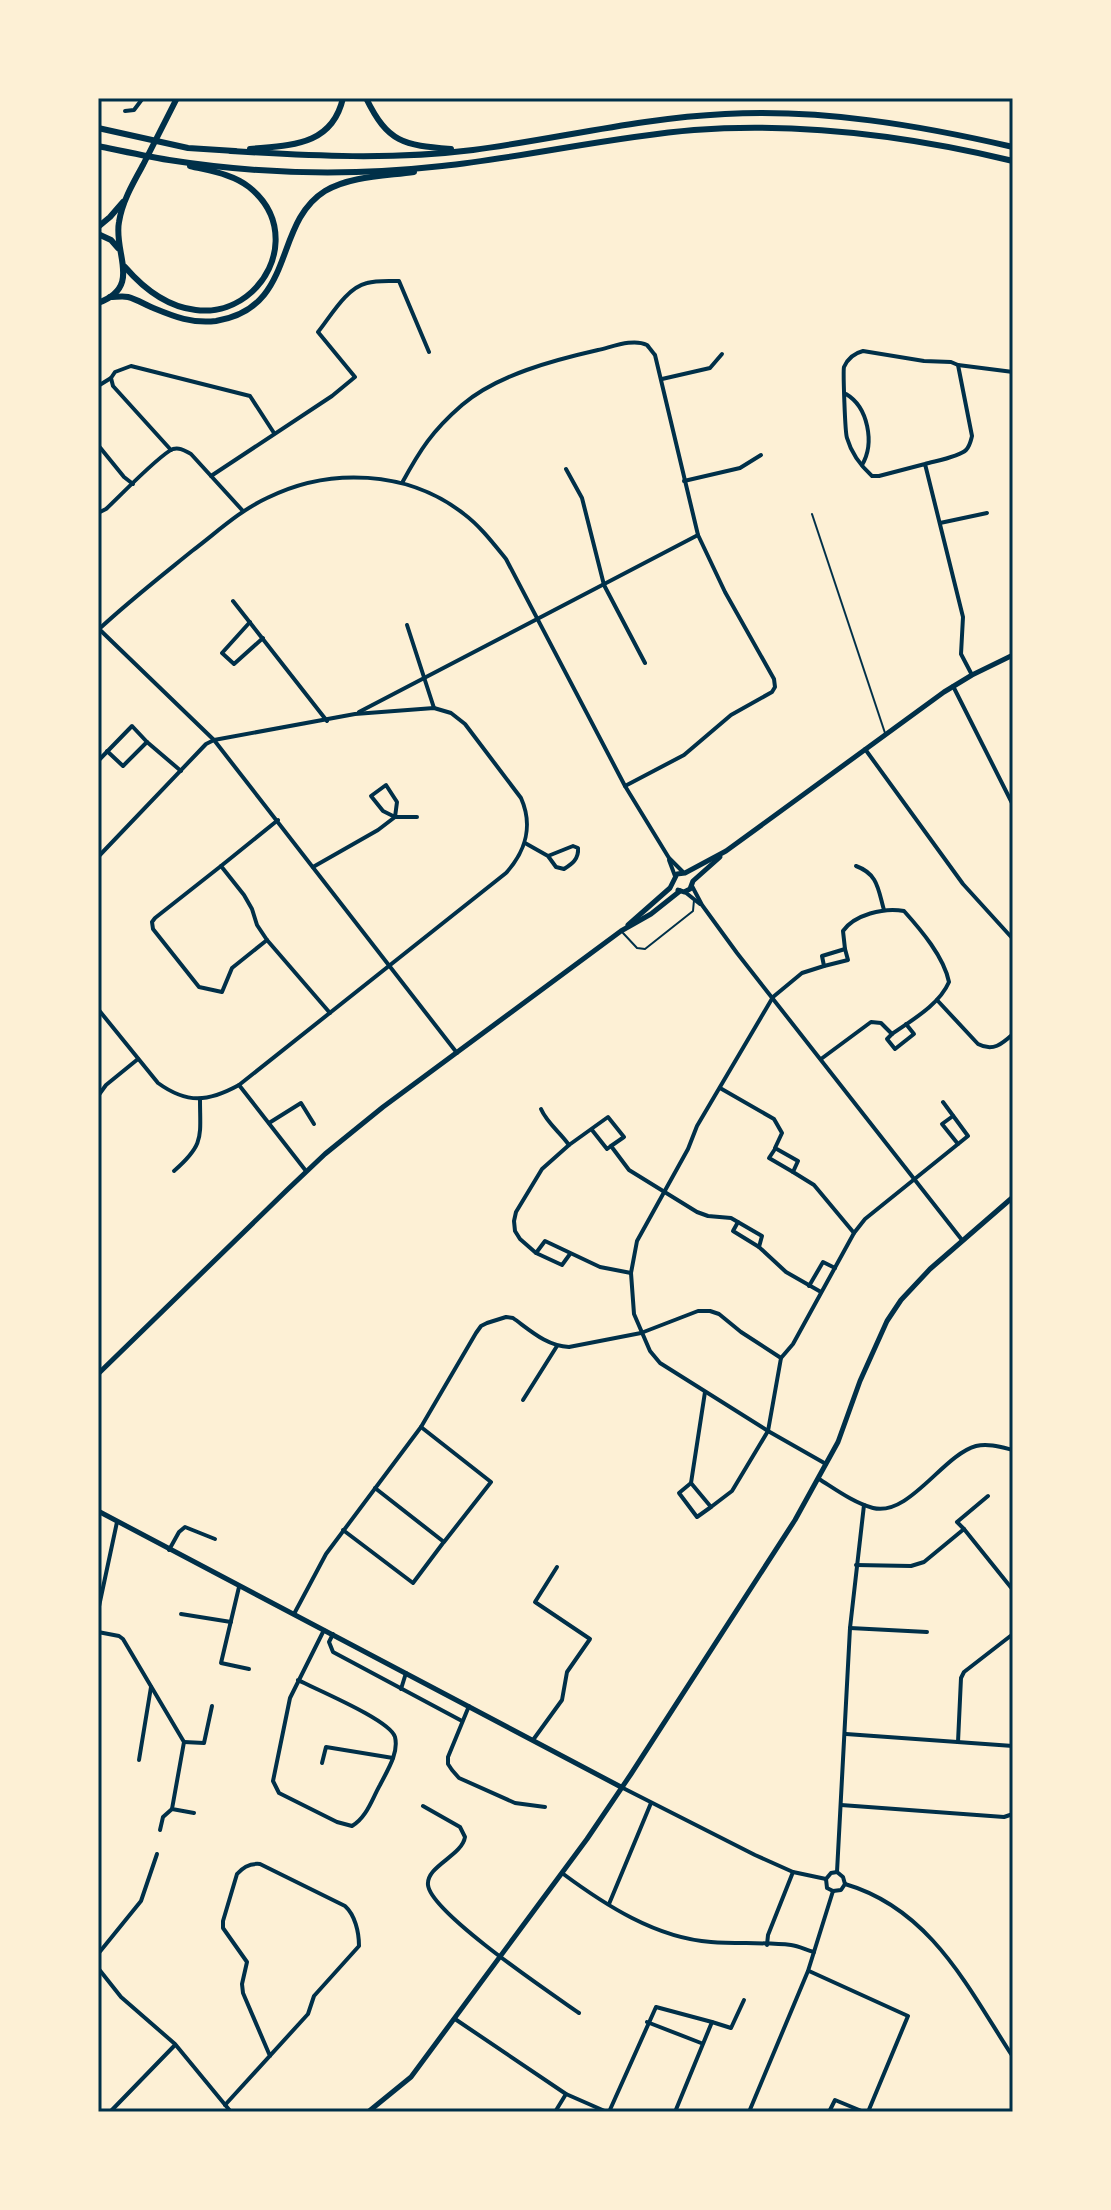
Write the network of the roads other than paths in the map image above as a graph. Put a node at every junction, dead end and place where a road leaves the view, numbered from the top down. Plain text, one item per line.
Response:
1 (143, 98) edge
2 (177, 98) edge
3 (343, 98) edge
4 (366, 98) edge
5 (125, 111) dead end
6 (98, 128) edge
7 (98, 146) edge
8 (1013, 147) edge
9 (471, 150) junction
10 (231, 151) junction
11 (160, 158) junction
12 (1013, 161) edge
13 (439, 166) junction
14 (125, 199) junction
15 (98, 227) edge
16 (98, 234) edge
17 (118, 248) junction
18 (125, 267) junction
19 (110, 297) junction
20 (98, 303) edge
21 (429, 352) dead end
22 (722, 354) dead end
23 (958, 365) junction
24 (1013, 372) edge
25 (111, 378) junction
26 (662, 379) junction
27 (98, 386) edge
28 (846, 394) junction
29 (274, 434) junction
30 (98, 445) edge
31 (171, 450) junction
32 (761, 455) dead end
33 (925, 464) junction
34 (862, 465) junction
35 (566, 469) dead end
36 (211, 476) junction
37 (684, 481) junction
38 (402, 483) junction
39 (133, 484) junction
40 (243, 511) junction
41 (98, 513) edge
42 (987, 513) dead end
43 (812, 514) dead end
44 (940, 523) junction
45 (698, 535) junction
46 (604, 585) junction
47 (233, 601) dead end
48 (538, 620) junction
49 (250, 622) junction
50 (407, 625) dead end
51 (98, 629) edge
52 (263, 638) junction
53 (1013, 655) edge
54 (645, 663) dead end
55 (972, 675) junction
56 (424, 678) junction
57 (953, 686) junction
58 (434, 708) junction
59 (355, 714) junction
60 (327, 721) junction
61 (886, 733) junction
62 (214, 740) junction
63 (147, 742) junction
64 (865, 749) junction
65 (107, 751) junction
66 (98, 761) edge
67 (181, 771) junction
68 (625, 786) junction
69 (1013, 805) edge
70 (395, 817) junction
71 (417, 817) dead end
72 (278, 820) junction
73 (525, 843) junction
74 (726, 851) junction
75 (548, 856) junction
76 (98, 857) edge
77 (669, 858) junction
78 (221, 866) junction
79 (856, 866) dead end
80 (313, 867) junction
81 (684, 872) junction
82 (675, 876) junction
83 (673, 884) junction
84 (692, 884) junction
85 (682, 891) junction
86 (694, 899) junction
87 (702, 905) junction
88 (884, 910) junction
89 (621, 931) junction
90 (1013, 939) edge
91 (267, 940) junction
92 (845, 949) junction
93 (391, 965) junction
94 (824, 966) junction
95 (773, 997) junction
96 (937, 1000) junction
97 (98, 1009) edge
98 (330, 1013) junction
99 (906, 1024) junction
100 (892, 1034) junction
101 (1013, 1034) edge
102 (457, 1053) junction
103 (138, 1059) junction
104 (821, 1059) junction
105 (239, 1085) junction
106 (720, 1088) junction
107 (98, 1096) edge
108 (200, 1099) junction
109 (943, 1102) dead end
110 (541, 1109) dead end
111 (953, 1116) junction
112 (269, 1123) junction
113 (314, 1124) dead end
114 (591, 1129) junction
115 (958, 1144) junction
116 (569, 1145) junction
117 (611, 1146) junction
118 (775, 1148) junction
119 (174, 1171) dead end
120 (306, 1171) junction
121 (793, 1172) junction
122 (914, 1179) junction
123 (664, 1193) junction
124 (1013, 1197) edge
125 (738, 1222) junction
126 (854, 1233) junction
127 (962, 1240) junction
128 (759, 1247) junction
129 (536, 1253) junction
130 (570, 1254) junction
131 (835, 1268) junction
132 (631, 1273) junction
133 (809, 1286) junction
134 (821, 1292) junction
135 (641, 1333) junction
136 (557, 1346) junction
137 (781, 1358) junction
138 (98, 1374) edge
139 (705, 1392) junction
140 (523, 1400) dead end
141 (421, 1427) junction
142 (768, 1431) junction
143 (1013, 1450) edge
144 (827, 1464) junction
145 (819, 1479) junction
146 (691, 1483) junction
147 (375, 1488) junction
148 (988, 1496) dead end
149 (864, 1505) junction
150 (711, 1507) junction
151 (98, 1511) edge
152 (117, 1522) junction
153 (964, 1529) junction
154 (343, 1530) junction
155 (215, 1539) dead end
156 (444, 1542) junction
157 (169, 1550) junction
158 (856, 1565) junction
159 (557, 1567) dead end
160 (239, 1587) junction
161 (1013, 1590) edge
162 (98, 1611) edge
163 (181, 1614) dead end
164 (294, 1614) junction
165 (231, 1622) junction
166 (850, 1628) junction
167 (324, 1630) junction
168 (98, 1632) edge
169 (927, 1632) dead end
170 (333, 1634) junction
171 (1013, 1634) edge
172 (249, 1669) dead end
173 (406, 1673) junction
174 (298, 1680) junction
175 (151, 1685) junction
176 (401, 1689) junction
177 (212, 1706) dead end
178 (469, 1706) junction
179 (462, 1721) junction
180 (846, 1734) junction
181 (533, 1740) junction
182 (184, 1742) junction
183 (958, 1742) junction
184 (1013, 1746) edge
185 (393, 1758) junction
186 (139, 1760) dead end
187 (322, 1763) dead end
188 (621, 1787) junction
189 (651, 1803) junction
190 (841, 1805) junction
191 (423, 1806) dead end
192 (545, 1807) dead end
193 (172, 1809) junction
194 (194, 1813) dead end
195 (1013, 1814) edge
196 (160, 1830) dead end
197 (157, 1854) dead end
198 (793, 1872) junction
199 (837, 1872) junction
200 (562, 1873) junction
201 (826, 1879) junction
202 (845, 1884) junction
203 (833, 1891) junction
204 (609, 1904) junction
205 (767, 1945) junction
206 (814, 1952) junction
207 (98, 1954) edge
208 (499, 1957) junction
209 (98, 1968) edge
210 (808, 1971) junction
211 (744, 2000) dead end
212 (579, 2013) dead end
213 (455, 2019) junction
214 (647, 2022) junction
215 (712, 2022) junction
216 (702, 2043) junction
217 (175, 2044) junction
218 (270, 2056) junction
219 (1013, 2057) edge
220 (566, 2094) junction
221 (225, 2105) junction
222 (110, 2112) edge
223 (231, 2112) edge
224 (368, 2112) edge
225 (555, 2112) edge
226 (608, 2112) edge
227 (675, 2112) edge
228 (749, 2112) edge
229 (829, 2112) edge
230 (866, 2112) edge

1 - 5 street
2 - 14 main road
3 - 10 main road
4 - 9 main road
6 - 10 main road
7 - 11 main road
8 - 9 main road
9 - 10 main road
11 - 13 main road
11 - 18 main road
12 - 13 main road
13 - 19 main road
14 - 15 main road
14 - 17 main road
16 - 17 main road
17 - 18 main road
18 - 19 main road
19 - 20 main road
21 - 29 street
22 - 26 street
23 - 24 street
23 - 28 street
23 - 33 street
25 - 27 street
25 - 29 street
25 - 31 street
26 - 37 street
26 - 38 street
28 - 34 street
28 - 34 street
29 - 36 street
30 - 39 street
31 - 36 street
31 - 39 street
32 - 37 street
33 - 34 street
33 - 44 street
35 - 46 street
36 - 40 street
37 - 45 street
38 - 40 street
38 - 48 street
39 - 41 street
40 - 51 street
42 - 44 street
43 - 61 lane
44 - 55 street
45 - 46 street
45 - 68 street
46 - 48 street
46 - 54 street
47 - 49 street
48 - 56 street
48 - 68 street
49 - 52 street
49 - 52 street
50 - 56 street
51 - 62 street
52 - 60 street
53 - 55 street
55 - 57 street
56 - 58 street
56 - 59 street
57 - 61 street
57 - 69 street
58 - 59 street
58 - 73 street
59 - 60 street
60 - 62 street
61 - 64 street
62 - 67 street
62 - 72 street
63 - 65 street
63 - 65 street
63 - 67 street
64 - 74 street
64 - 90 street
65 - 66 street
67 - 76 street
68 - 77 street
70 - 70 street
70 - 71 street
70 - 80 street
72 - 78 street
72 - 80 street
73 - 75 street
73 - 93 street
74 - 81 street
74 - 84 street
75 - 75 street
77 - 81 street
77 - 82 street
78 - 91 street
78 - 91 street
79 - 88 street
80 - 93 street
81 - 82 street
81 - 84 street
82 - 83 street
83 - 85 street
83 - 89 street
84 - 85 street
84 - 87 street
85 - 86 street
85 - 89 street
86 - 87 street
86 - 89 lane
87 - 95 street
88 - 92 street
88 - 96 street
89 - 102 street
91 - 98 street
92 - 94 street
92 - 94 street
93 - 98 street
93 - 102 street
94 - 95 street
95 - 104 street
95 - 106 street
96 - 99 street
96 - 101 street
97 - 103 street
98 - 105 street
99 - 100 street
99 - 100 street
100 - 104 street
102 - 120 street
103 - 107 street
103 - 108 street
104 - 122 street
105 - 108 street
105 - 112 street
106 - 118 street
106 - 123 street
108 - 119 street
109 - 111 street
110 - 116 street
111 - 115 street
111 - 115 street
112 - 113 street
112 - 120 street
114 - 116 street
114 - 117 street
114 - 117 street
115 - 122 street
116 - 129 street
117 - 123 street
118 - 121 street
118 - 121 street
120 - 138 street
121 - 126 street
122 - 126 street
122 - 127 street
123 - 125 street
123 - 132 street
124 - 127 street
125 - 128 street
125 - 128 street
126 - 131 street
127 - 144 street
128 - 133 street
129 - 130 street
129 - 130 street
130 - 132 street
131 - 133 street
131 - 134 street
132 - 135 street
133 - 134 street
134 - 137 street
135 - 136 street
135 - 137 street
135 - 139 street
136 - 140 street
136 - 141 street
137 - 142 street
139 - 142 street
139 - 146 street
141 - 147 street
141 - 156 street
142 - 144 street
142 - 150 street
143 - 149 street
144 - 145 street
145 - 149 street
145 - 188 street
146 - 150 street
146 - 150 street
147 - 154 street
147 - 156 street
148 - 153 street
149 - 158 street
151 - 152 street
152 - 157 street
152 - 162 street
153 - 158 street
153 - 161 street
154 - 156 street
154 - 164 street
155 - 157 street
157 - 160 street
158 - 166 street
159 - 181 street
160 - 164 street
160 - 165 street
163 - 165 street
164 - 167 street
165 - 172 street
166 - 169 street
166 - 180 street
167 - 170 street
167 - 174 street
168 - 175 street
170 - 173 street
170 - 176 street
171 - 183 street
173 - 176 street
173 - 178 street
174 - 185 street
174 - 185 street
175 - 182 street
175 - 186 street
176 - 179 street
177 - 182 street
178 - 179 street
178 - 181 street
179 - 192 street
180 - 183 street
180 - 190 street
181 - 188 street
182 - 193 street
183 - 184 street
185 - 187 street
188 - 189 street
188 - 200 street
189 - 198 street
189 - 204 street
190 - 195 street
190 - 199 street
191 - 208 street
193 - 194 street
193 - 196 street
197 - 207 street
198 - 201 street
198 - 205 street
199 - 201 street
199 - 202 street
200 - 204 street
200 - 208 street
201 - 203 street
202 - 203 street
202 - 219 street
203 - 206 street
204 - 205 street
205 - 206 street
206 - 210 street
208 - 212 street
208 - 213 street
209 - 217 street
210 - 228 street
210 - 230 street
211 - 215 street
213 - 220 street
213 - 224 street
214 - 215 street
214 - 216 street
214 - 226 street
215 - 216 street
216 - 227 street
217 - 221 street
217 - 222 street
218 - 218 street
218 - 221 street
220 - 225 street
220 - 226 street
221 - 223 street
229 - 230 street

